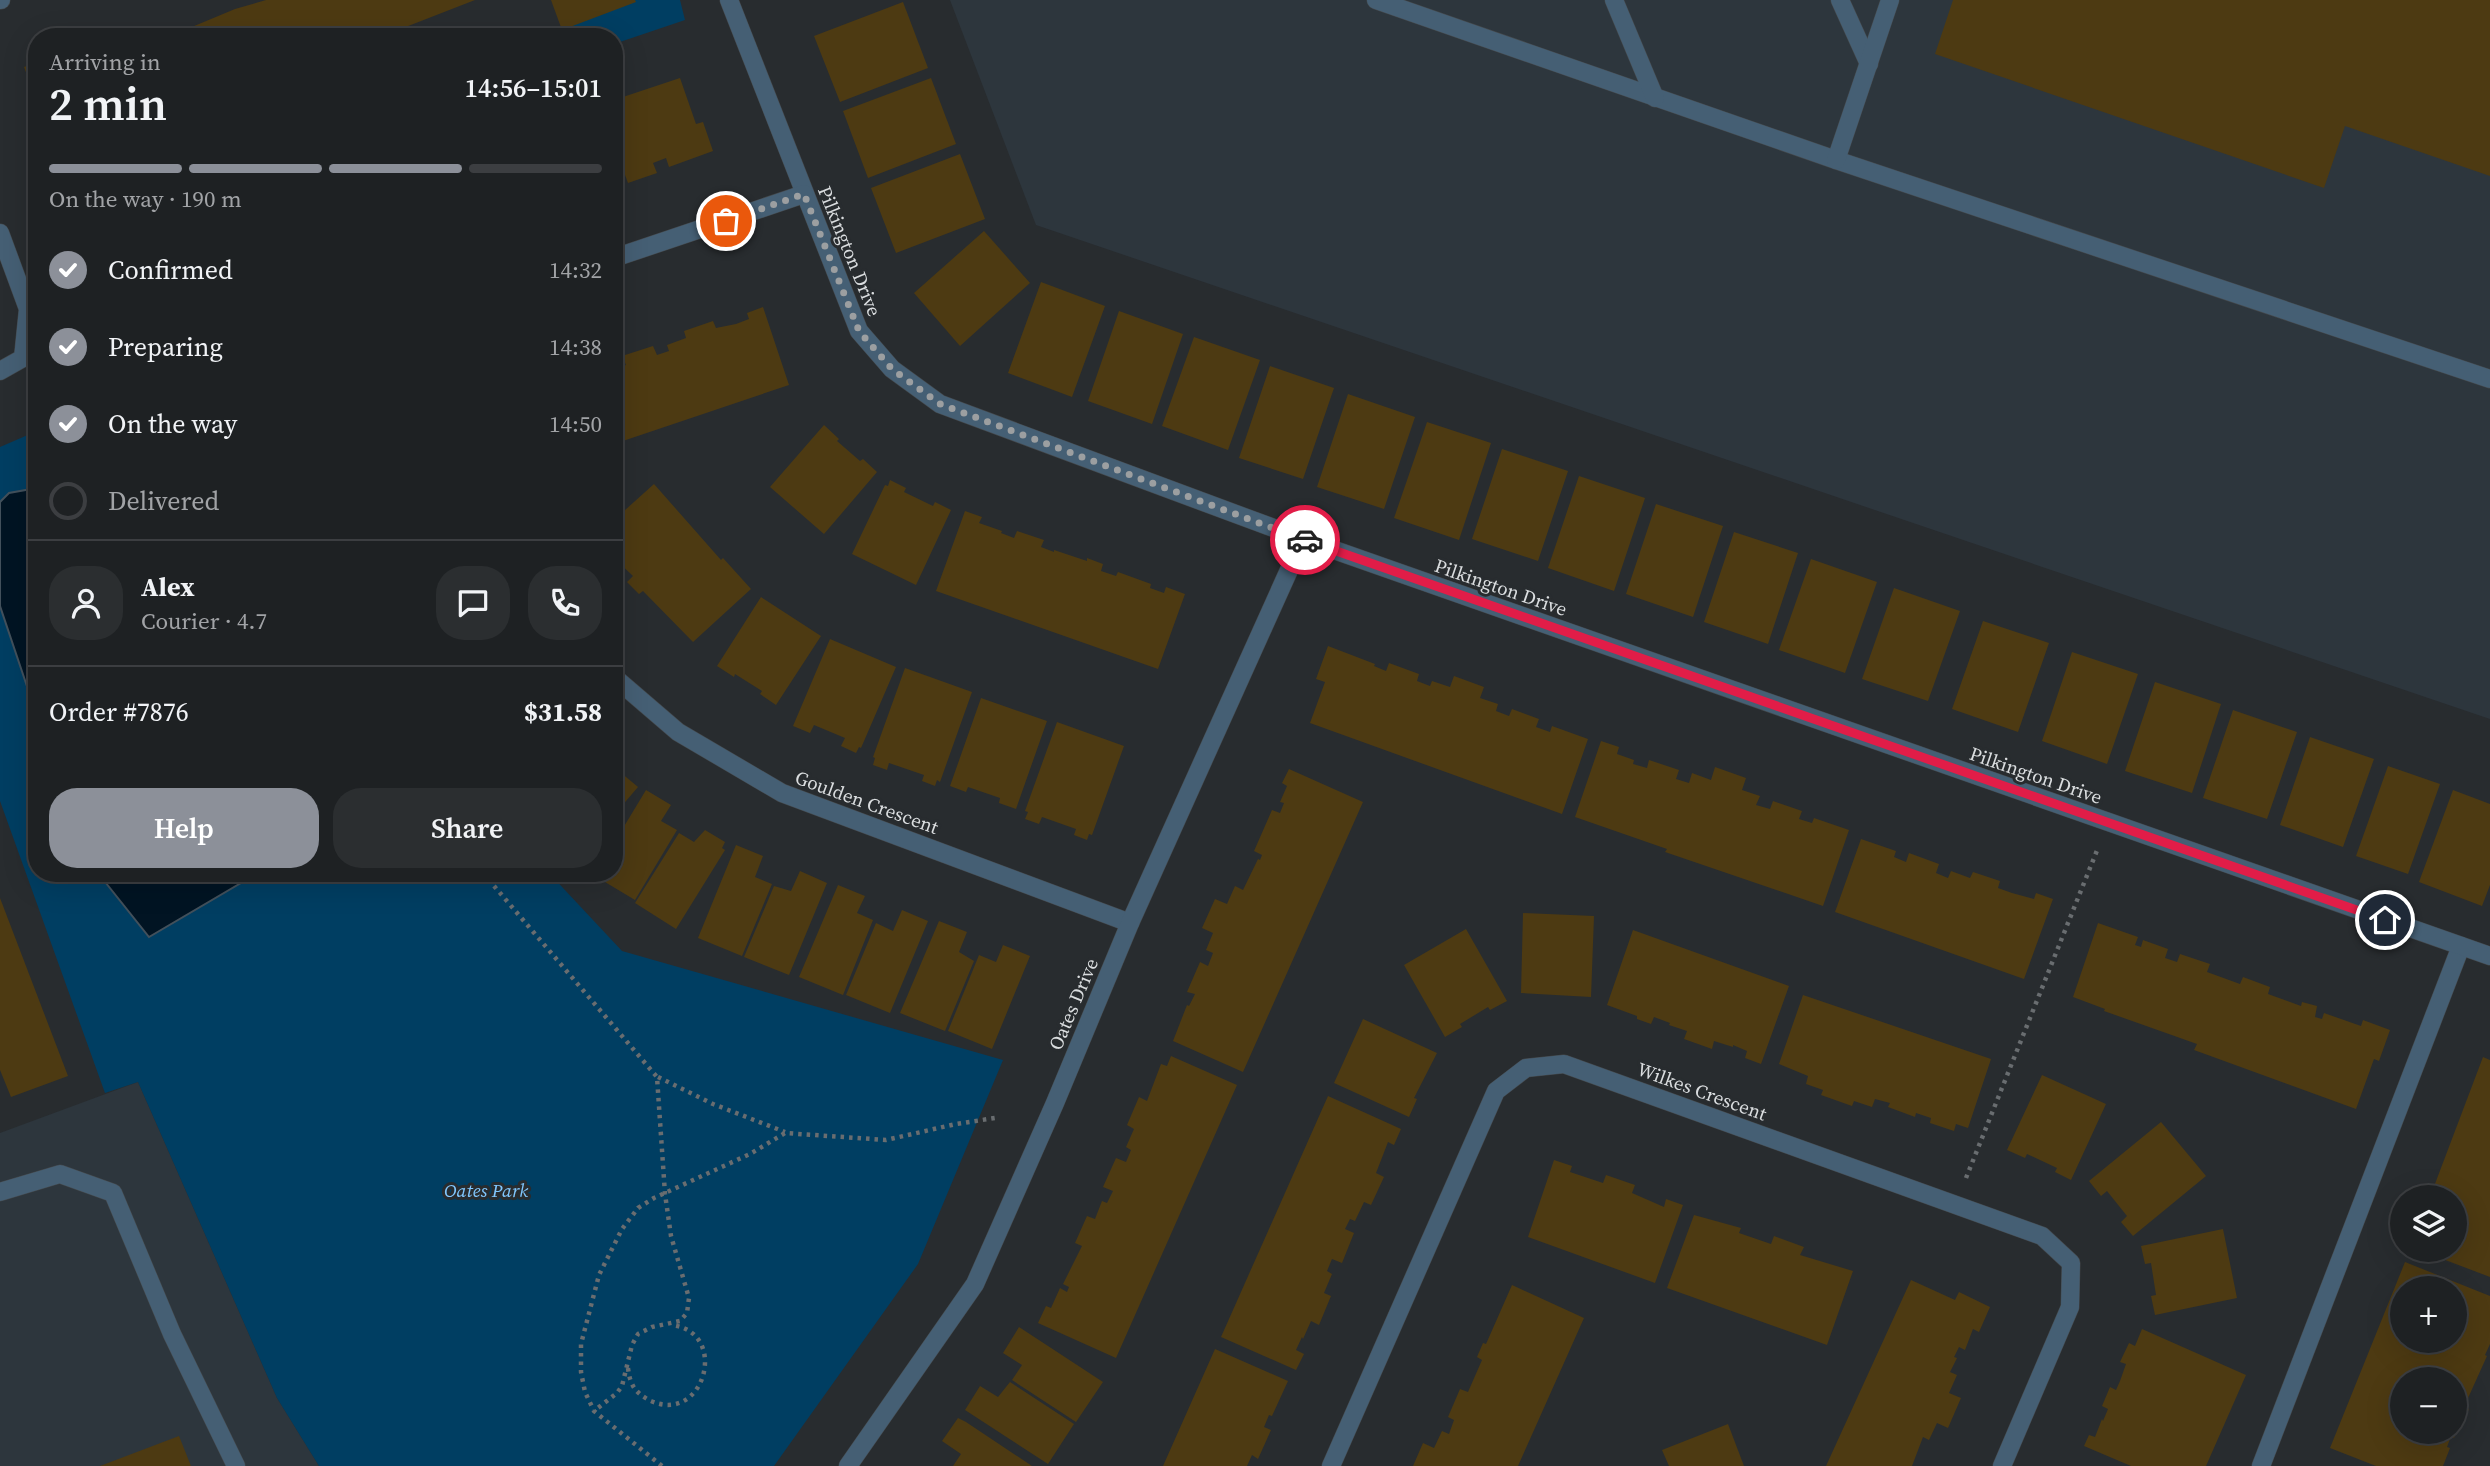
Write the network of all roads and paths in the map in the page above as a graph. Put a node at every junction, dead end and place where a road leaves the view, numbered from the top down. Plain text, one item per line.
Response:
1 (729, 0) edge
2 (1376, 0) edge
3 (1614, 0) edge
4 (1840, 0) edge
5 (1890, 0) edge
6 (1413, 7) edge
7 (1869, 64) junction
8 (1655, 98) junction
9 (1836, 160) junction
10 (804, 194) junction
11 (0, 233) edge
12 (623, 255) edge
13 (0, 371) edge
14 (2490, 379) edge
15 (1303, 539) junction
16 (623, 685) edge
17 (2108, 823) junction
18 (491, 882) edge
19 (1130, 923) junction
20 (2461, 946) junction
21 (2490, 956) edge
22 (657, 1077) junction
23 (995, 1118) dead end
24 (785, 1133) junction
25 (0, 1192) edge
26 (665, 1194) junction
27 (1955, 1205) junction
28 (666, 1325) junction
29 (628, 1363) junction
30 (594, 1411) junction
31 (236, 1466) edge
32 (662, 1466) edge
33 (848, 1466) edge
34 (1331, 1466) edge
35 (2002, 1466) edge
36 (2261, 1466) edge

1 - 10 street, Pilkington Drive
2 - 6 street
3 - 8 street
4 - 7 street
5 - 7 street
6 - 8 street
7 - 9 street
8 - 9 street
9 - 14 street
10 - 12 street
10 - 15 street, Pilkington Drive
11 - 13 street
15 - 17 street, Pilkington Drive
15 - 19 street, Oates Drive
16 - 19 street, Goulden Crescent
17 - 20 street, Pilkington Drive
17 - 27 path
18 - 22 path
19 - 33 street, Oates Drive
20 - 21 street, Pilkington Drive
20 - 36 street
22 - 24 path
22 - 26 path
23 - 24 path
24 - 26 path
25 - 31 street
26 - 28 path
26 - 30 path
27 - 34 street, Wilkes Crescent
27 - 35 street, Wilkes Crescent
28 - 29 path
28 - 29 path
29 - 30 path
30 - 32 path

